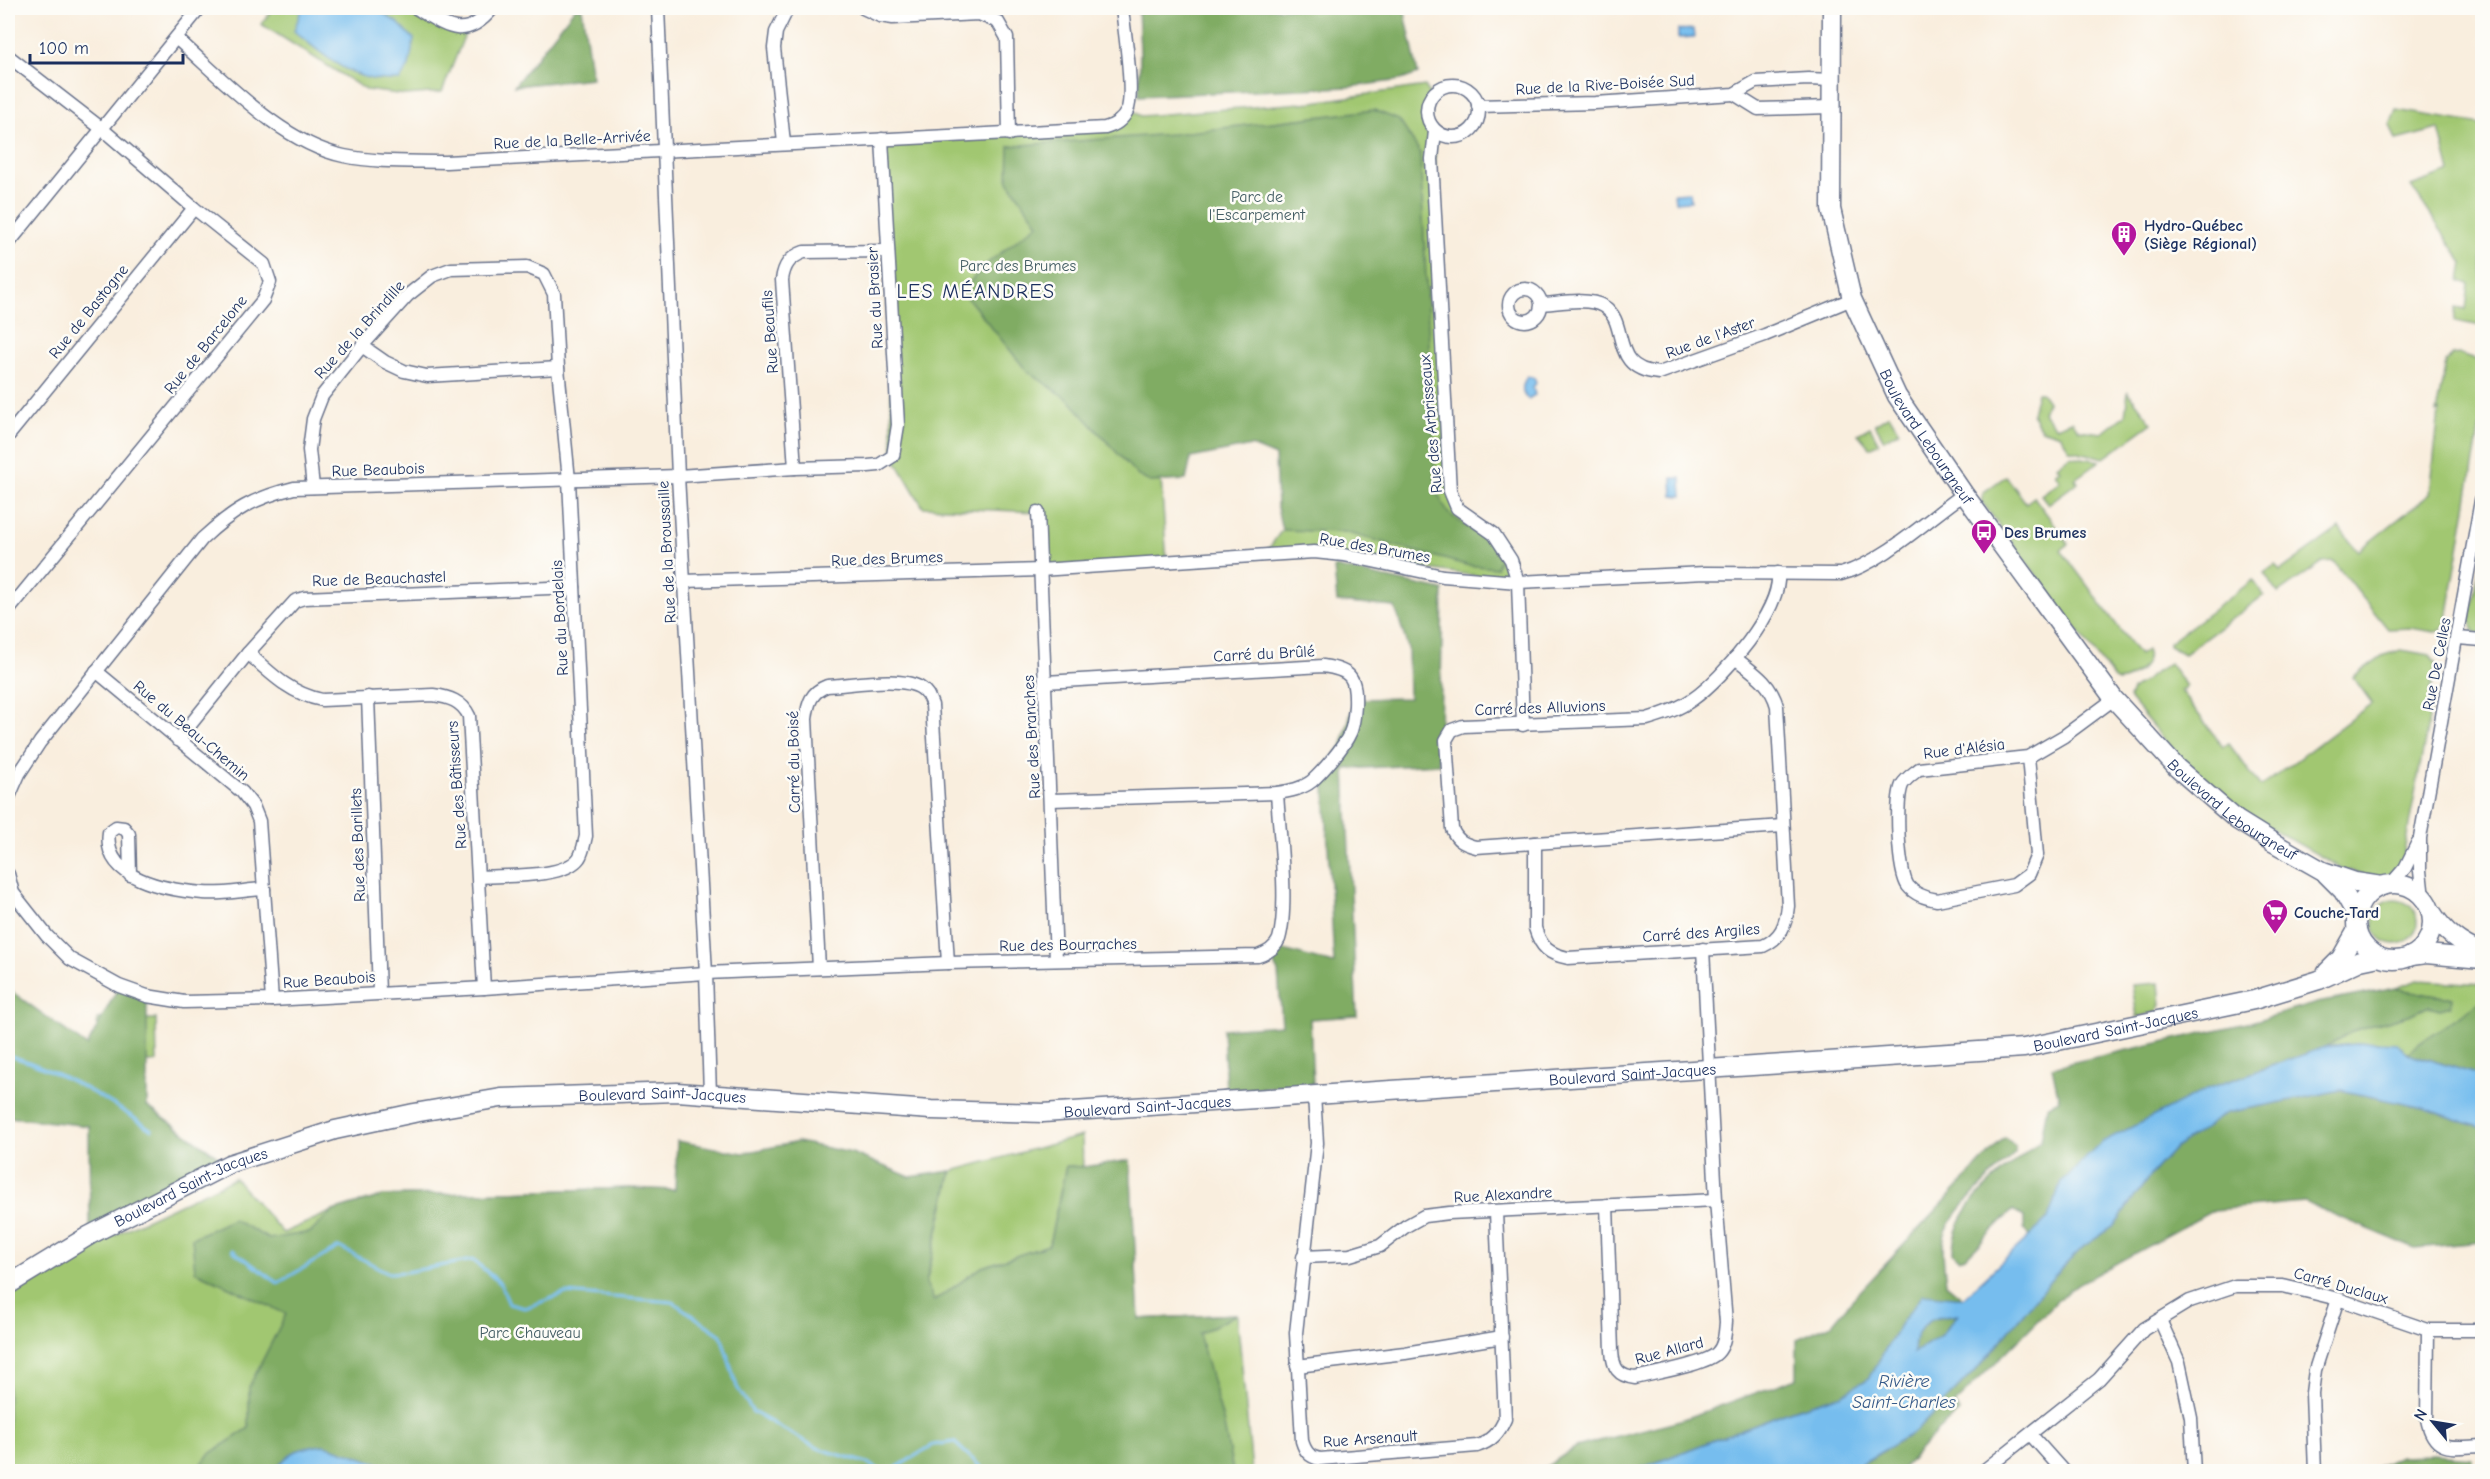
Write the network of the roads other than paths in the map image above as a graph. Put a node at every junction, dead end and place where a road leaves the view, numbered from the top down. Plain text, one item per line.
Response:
1 (200, 8) edge
2 (416, 8) edge
3 (493, 8) edge
4 (658, 8) edge
5 (788, 8) edge
6 (863, 8) edge
7 (1122, 8) edge
8 (1832, 8) edge
9 (176, 38) junction
10 (8, 56) edge
11 (1832, 80) junction
12 (1734, 94) junction
13 (1478, 106) junction
14 (1831, 107) junction
15 (101, 128) junction
16 (1435, 130) junction
17 (1009, 134) junction
18 (882, 139) junction
19 (784, 143) junction
20 (665, 151) junction
21 (194, 208) junction
22 (8, 244) edge
23 (888, 251) junction
24 (544, 274) joint
25 (1852, 299) junction
26 (1542, 304) dead end
27 (362, 346) junction
28 (558, 368) junction
29 (8, 436) edge
30 (893, 456) joint
31 (795, 468) junction
32 (678, 476) junction
33 (569, 480) junction
34 (313, 488) junction
35 (1964, 494) junction
36 (2482, 495) edge
37 (1038, 512) dead end
38 (1040, 570) junction
39 (1778, 573) junction
40 (684, 581) junction
41 (1518, 582) junction
42 (574, 587) junction
43 (8, 611) edge
44 (2458, 638) junction
45 (2482, 640) edge
46 (248, 653) junction
47 (1735, 658) junction
48 (96, 671) junction
49 (1045, 682) junction
50 (368, 697) junction
51 (2114, 699) junction
52 (1523, 725) junction
53 (178, 740) junction
54 (2028, 757) junction
55 (1277, 794) junction
56 (8, 800) edge
57 (1051, 800) junction
58 (1783, 826) junction
59 (2420, 838) junction
60 (1535, 843) junction
61 (2322, 871) junction
62 (8, 874) edge
63 (130, 875) dead end
64 (479, 877) junction
65 (2386, 885) junction
66 (264, 889) junction
67 (10, 895) edge
68 (2427, 904) junction
69 (2357, 923) junction
70 (1702, 949) junction
71 (2482, 953) edge
72 (2411, 956) junction
73 (2379, 957) junction
74 (2482, 959) edge
75 (1056, 960) junction
76 (948, 963) junction
77 (819, 968) junction
78 (706, 973) junction
79 (2319, 980) junction
80 (484, 988) junction
81 (380, 992) junction
82 (272, 1000) junction
83 (1708, 1069) junction
84 (710, 1094) junction
85 (1314, 1095) junction
86 (1716, 1200) junction
87 (1607, 1206) junction
88 (1496, 1212) junction
89 (1303, 1257) junction
90 (8, 1285) edge
91 (2338, 1299) junction
92 (2160, 1320) junction
93 (2428, 1330) junction
94 (2482, 1330) edge
95 (1502, 1337) junction
96 (1297, 1366) junction
97 (2031, 1435) junction
98 (2482, 1446) edge
99 (1982, 1472) edge
100 (2064, 1472) edge
101 (2194, 1472) edge
102 (2315, 1472) edge

1 - 9 street
2 - 3 street
4 - 20 street, Rue de la Broussaille
5 - 19 street
6 - 17 street
7 - 17 street, Rue de la Belle-Arrivée
8 - 11 street, Boulevard Lebourgneuf
9 - 15 street
9 - 20 street, Rue de la Belle-Arrivée
10 - 15 street, Rue de Barcelone
11 - 12 street, Rue de la Rive-Boisée Sud
11 - 14 street, Boulevard Lebourgneuf
12 - 13 street, Rue de la Rive-Boisée Sud
12 - 14 street
13 - 16 street
13 - 16 street
14 - 25 street, Boulevard Lebourgneuf
15 - 21 street, Rue de Barcelone
15 - 22 street
16 - 41 street, Rue des Arbrisseaux
17 - 18 street, Rue de la Belle-Arrivée
18 - 19 street, Rue de la Belle-Arrivée
18 - 23 street, Rue du Brasier
19 - 20 street, Rue de la Belle-Arrivée
20 - 32 street, Rue de la Broussaille
21 - 29 street, Rue de Bastogne
21 - 43 street, Rue de Barcelone
23 - 30 street, Rue du Brasier
23 - 31 street, Rue Beaufils
24 - 27 street, Rue de la Brindille
24 - 28 street, Rue du Bordelais
25 - 26 street, Rue de l'Aster
25 - 35 street, Boulevard Lebourgneuf
27 - 28 street
27 - 34 street, Rue de la Brindille
28 - 33 street, Rue du Bordelais
30 - 31 street, Rue Beaubois
31 - 32 street, Rue Beaubois
32 - 33 street, Rue Beaubois
32 - 40 street, Rue de la Broussaille
33 - 34 street, Rue Beaubois
33 - 42 street, Rue du Bordelais
34 - 48 street, Rue Beaubois
35 - 39 street, Rue des Brumes
35 - 51 street, Boulevard Lebourgneuf
36 - 44 street, Rue De Celles
37 - 38 street, Rue des Branches
38 - 40 street, Rue des Brumes
38 - 41 street, Rue des Brumes
38 - 49 street, Rue des Branches
39 - 41 street, Rue des Brumes
39 - 47 street, Carré des Alluvions
40 - 78 street, Rue de la Broussaille
41 - 52 street, Rue des Arbrisseaux
42 - 46 street, Rue de Beauchastel
42 - 64 street, Rue du Bordelais
44 - 45 street
44 - 59 street, Rue De Celles
46 - 50 street, Rue des Bâtisseurs
46 - 53 street, Rue de Beauchastel
47 - 52 street, Carré des Alluvions
47 - 58 street, Carré des Argiles
48 - 53 street, Rue du Beau-Chemin
48 - 56 street, Rue Beaubois
49 - 55 street, Carré du Brûlé
49 - 57 street, Rue des Branches
50 - 64 street, Rue des Bâtisseurs
50 - 81 street, Rue des Barillets
51 - 54 street, Rue d'Alésia
51 - 61 street, Boulevard Lebourgneuf
52 - 60 street, Carré des Alluvions
53 - 66 street, Rue du Beau-Chemin
54 - 54 street, Rue d'Alésia
55 - 57 street, Carré du Brûlé
55 - 75 street, Rue des Bourraches
57 - 75 street, Rue des Branches
58 - 60 street, Carré des Alluvions
58 - 70 street, Carré des Argiles
59 - 65 street, Rue De Celles
59 - 68 street, Rue De Celles
60 - 70 street, Carré des Argiles
61 - 65 street, Boulevard Lebourgneuf
61 - 69 street, Boulevard Lebourgneuf
62 - 67 street, Rue Beaubois
63 - 66 street
64 - 80 street, Rue des Bâtisseurs
65 - 68 street
65 - 69 street
66 - 82 street, Rue du Beau-Chemin
67 - 82 street, Rue Beaubois
68 - 71 street
68 - 72 street
69 - 73 street
69 - 79 street, Boulevard Saint-Jacques
70 - 83 street, Rue Allard
72 - 73 street
72 - 74 street
73 - 79 street, Boulevard Saint-Jacques
75 - 76 street, Rue des Bourraches
76 - 77 street, Rue des Bourraches
76 - 77 street, Carré du Boisé
77 - 78 street, Rue des Bourraches
78 - 80 street, Rue Beaubois
78 - 84 street, Rue de la Broussaille
79 - 83 street, Boulevard Saint-Jacques
80 - 81 street, Rue Beaubois
81 - 82 street, Rue Beaubois
83 - 85 street, Boulevard Saint-Jacques
83 - 86 street, Rue Allard
84 - 85 street, Boulevard Saint-Jacques
84 - 90 street, Boulevard Saint-Jacques
85 - 89 street, Rue Arsenault
86 - 87 street, Rue Alexandre
86 - 87 street, Rue Allard
87 - 88 street, Rue Alexandre
88 - 89 street, Rue Alexandre
88 - 95 street, Rue Arsenault
89 - 96 street, Rue Arsenault
91 - 92 street, Carré Duclaux
91 - 93 street, Carré Duclaux
91 - 102 street
92 - 97 street, Carré Duclaux
92 - 101 street
93 - 94 street, Carré Duclaux
93 - 98 street
95 - 96 street
95 - 96 street, Rue Arsenault
97 - 99 street, Carré Duclaux
97 - 100 street

